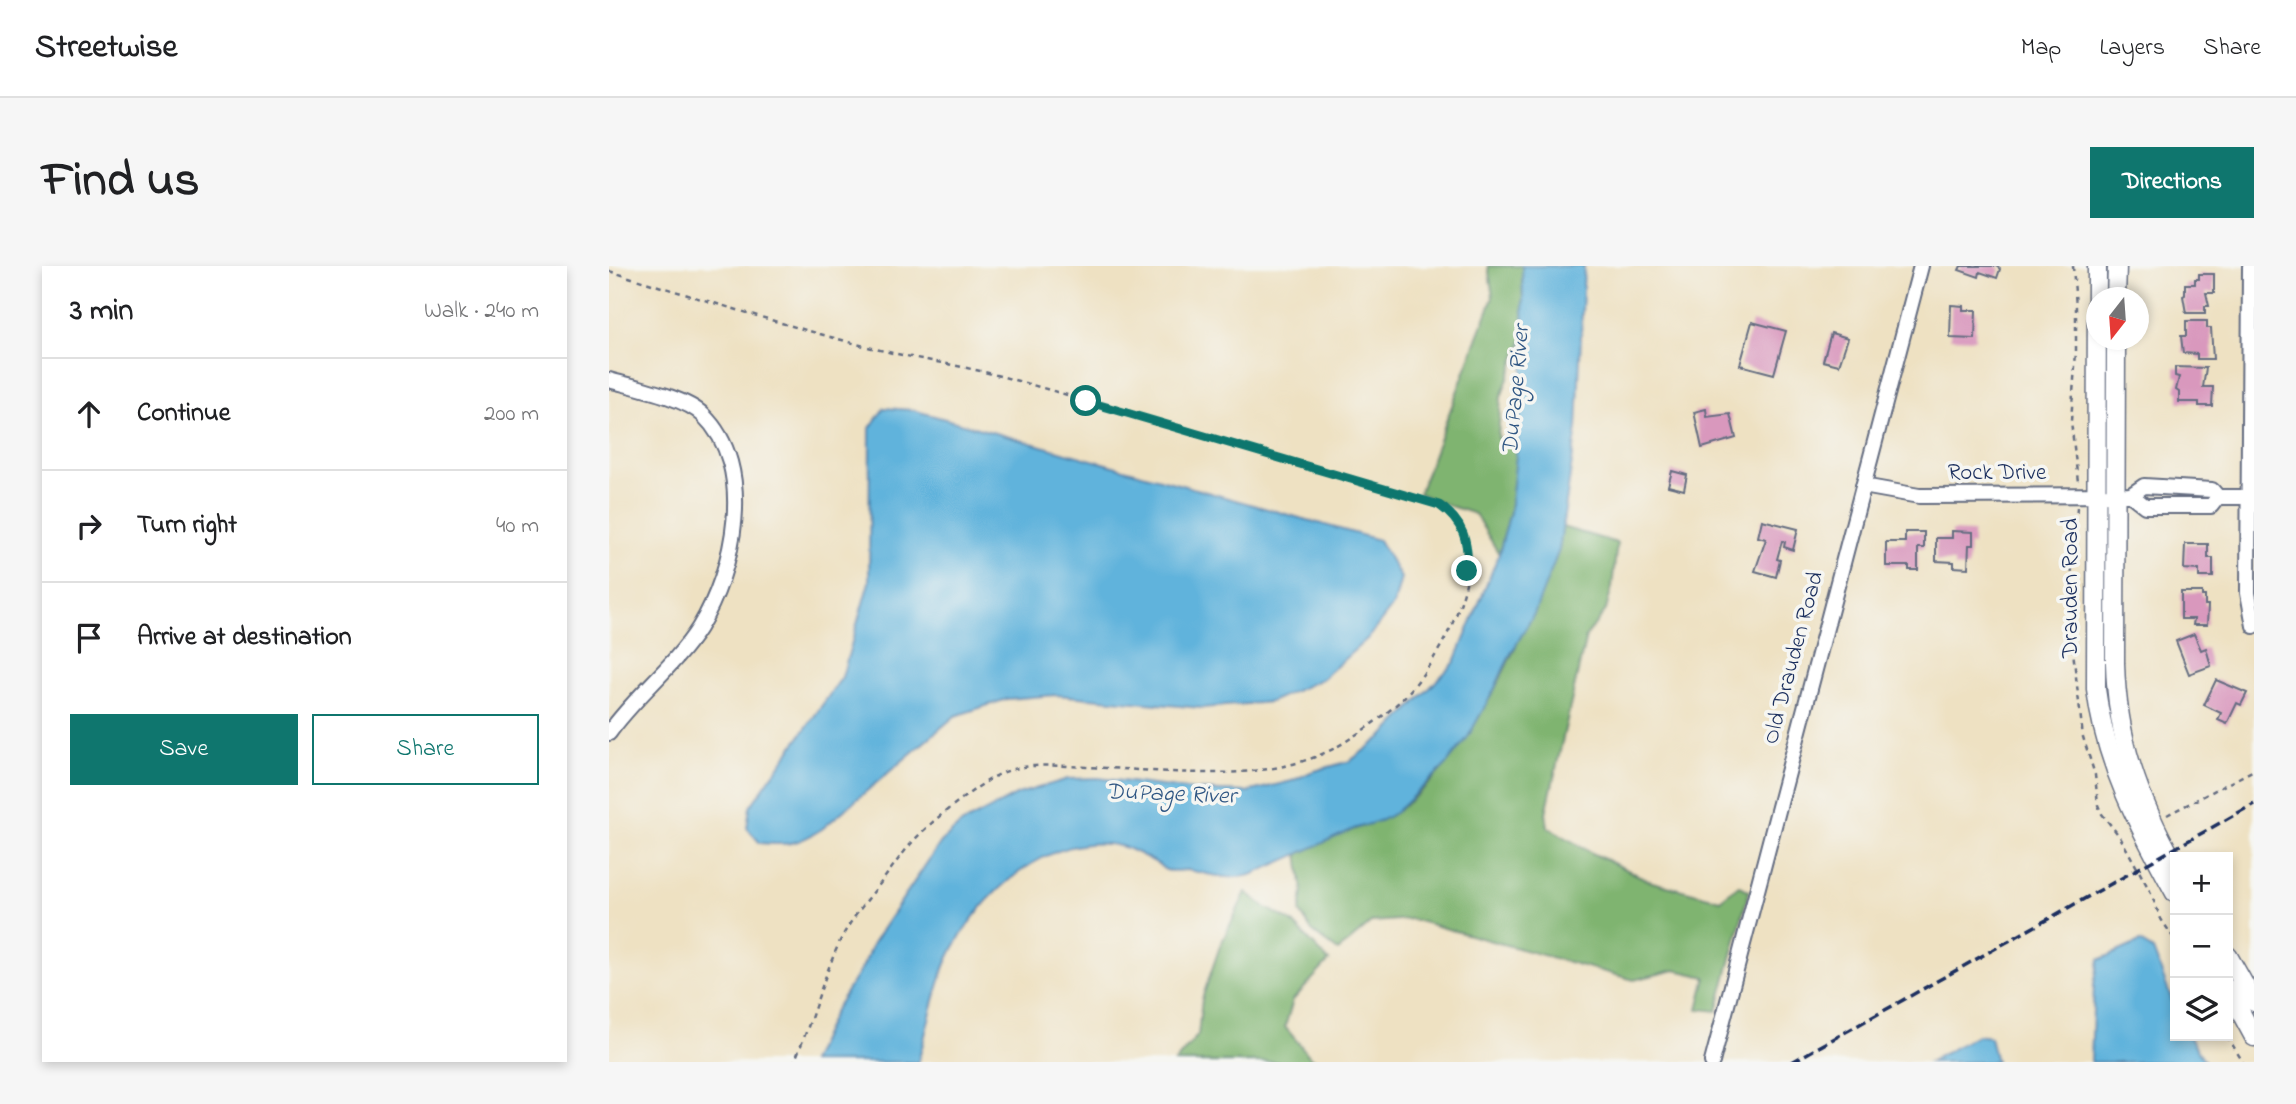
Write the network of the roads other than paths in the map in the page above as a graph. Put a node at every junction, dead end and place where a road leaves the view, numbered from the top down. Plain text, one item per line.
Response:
1 (1921, 266) edge
2 (2097, 266) edge
3 (2116, 266) edge
4 (2250, 266) edge
5 (2116, 287) edge
6 (2116, 350) edge
7 (609, 380) edge
8 (1863, 485) junction
9 (2095, 495) junction
10 (2123, 495) junction
11 (2251, 497) edge
12 (2254, 626) edge
13 (614, 715) edge
14 (609, 733) edge
15 (2170, 854) edge
16 (2170, 883) edge
17 (2233, 965) edge
18 (2233, 998) edge
19 (2254, 1002) edge
20 (2254, 1037) edge
21 (1711, 1062) edge

1 - 8 street, Old Drauden Road
2 - 9 street, Drauden Road
3 - 5 street
4 - 11 street
6 - 10 street, Drauden Road
7 - 13 street
8 - 9 street, Rock Drive
8 - 21 street, Old Drauden Road
9 - 10 street, Rock Drive
9 - 16 street, Drauden Road
10 - 11 street, Rock Drive
10 - 15 street, Drauden Road
11 - 12 street
13 - 14 street
17 - 19 street
18 - 20 street

